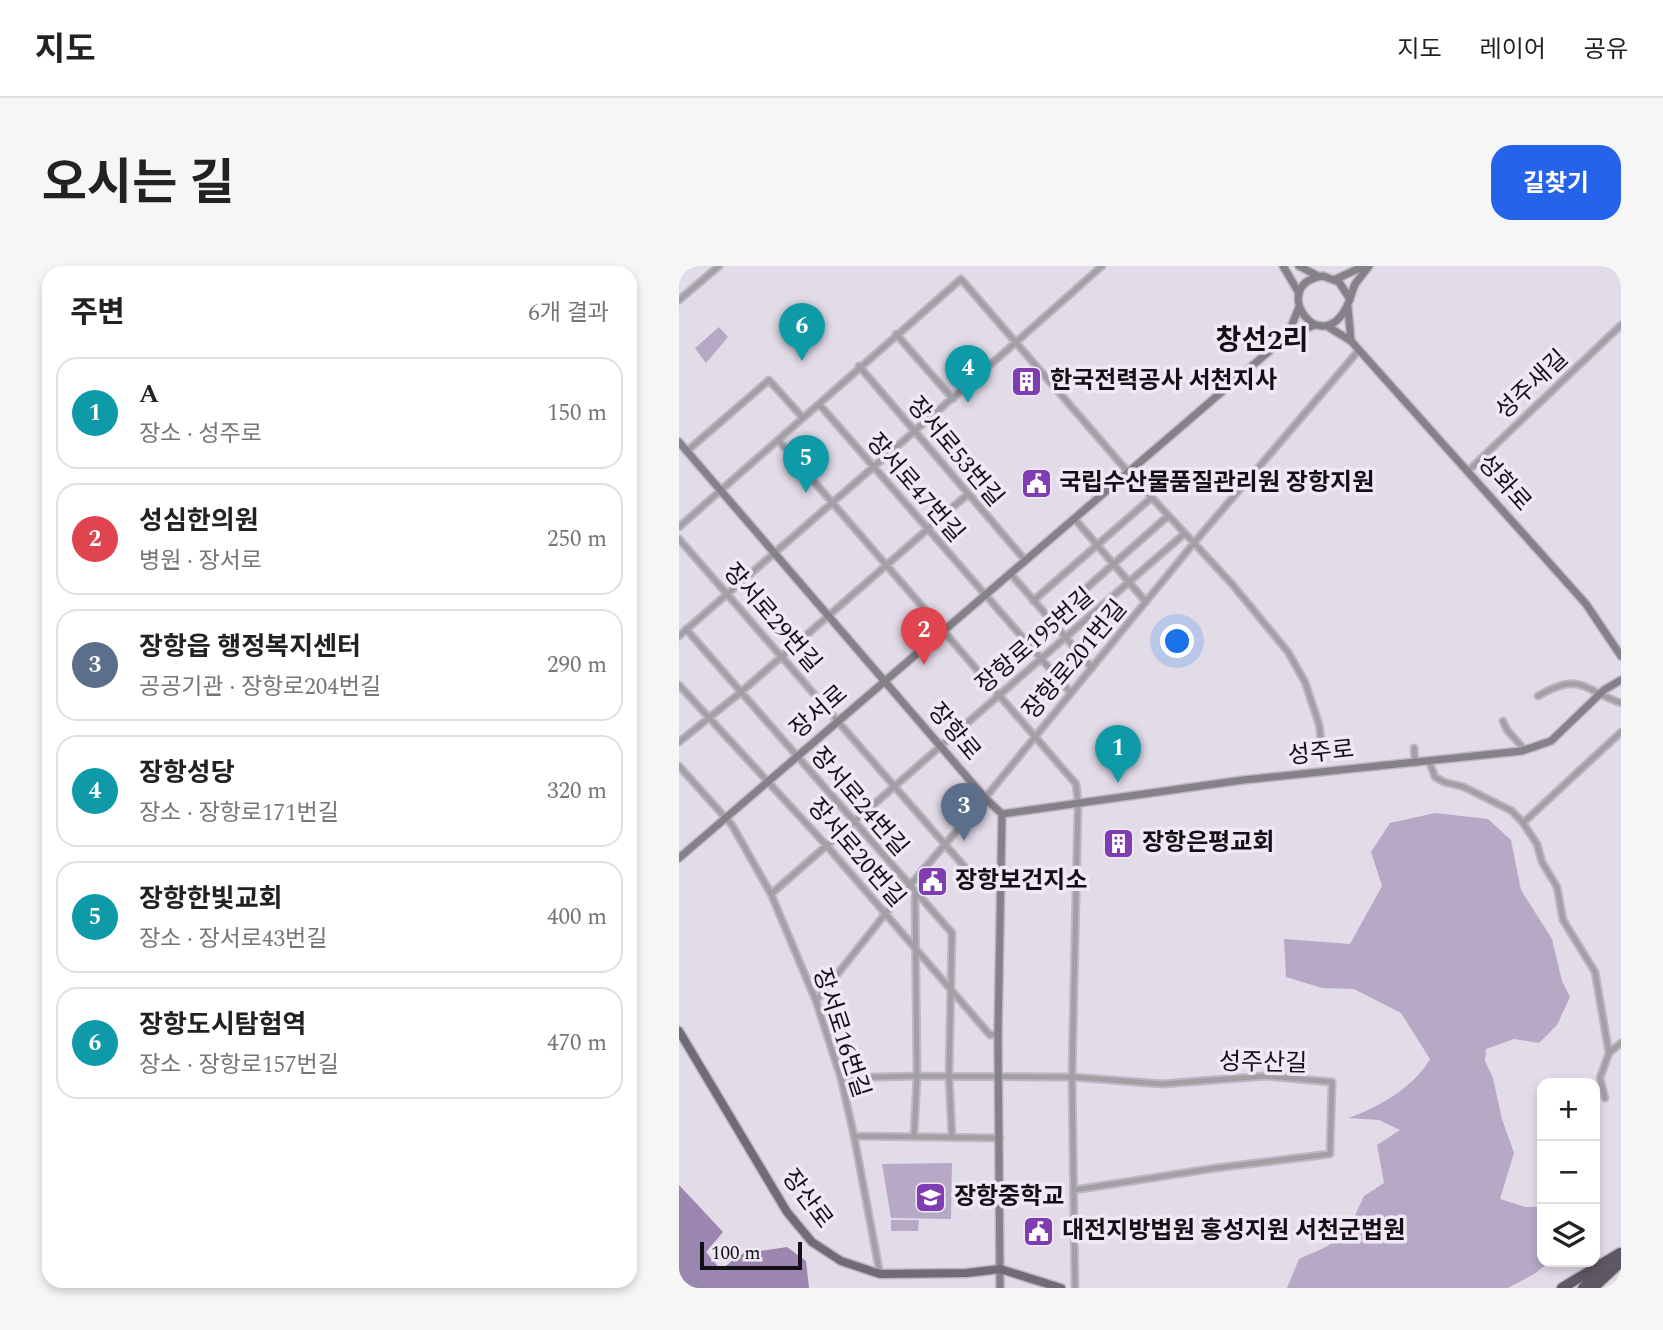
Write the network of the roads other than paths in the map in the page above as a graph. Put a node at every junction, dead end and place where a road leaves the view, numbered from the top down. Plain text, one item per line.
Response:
1 (718, 266) edge
2 (1102, 266) edge
3 (1283, 266) edge
4 (1299, 266) edge
5 (1366, 266) edge
6 (1319, 276) junction
7 (1334, 280) junction
8 (1299, 293) junction
9 (679, 300) edge
10 (1349, 302) junction
11 (1299, 307) junction
12 (1315, 325) junction
13 (1621, 325) edge
14 (1326, 326) junction
15 (896, 334) junction
16 (1287, 335) junction
17 (1351, 341) junction
18 (1016, 343) junction
19 (1359, 350) junction
20 (859, 366) junction
21 (953, 398) junction
22 (820, 404) junction
23 (803, 418) junction
24 (914, 430) junction
25 (778, 440) junction
26 (679, 442) edge
27 (687, 451) junction
28 (873, 466) junction
29 (1468, 471) junction
30 (1128, 472) junction
31 (721, 490) junction
32 (968, 494) junction
33 (1151, 498) junction
34 (831, 503) junction
35 (1168, 516) junction
36 (1074, 518) junction
37 (679, 527) edge
38 (928, 530) junction
39 (1184, 534) junction
40 (679, 539) edge
41 (1193, 544) junction
42 (1097, 545) junction
43 (774, 553) junction
44 (1025, 560) junction
45 (1114, 564) junction
46 (886, 566) junction
47 (1010, 573) junction
48 (1129, 581) junction
49 (727, 594) junction
50 (985, 595) junction
51 (1033, 601) junction
52 (1146, 602) junction
53 (829, 616) junction
54 (1050, 620) junction
55 (686, 629) junction
56 (943, 631) junction
57 (679, 636) edge
58 (1066, 638) junction
59 (782, 656) junction
60 (1621, 656) edge
61 (1041, 659) junction
62 (1092, 668) junction
63 (885, 680) junction
64 (1621, 680) edge
65 (679, 685) edge
66 (741, 692) junction
67 (1071, 693) junction
68 (1601, 694) junction
69 (998, 696) junction
70 (1538, 696) dead end
71 (1621, 704) edge
72 (708, 718) junction
73 (838, 721) junction
74 (1503, 721) dead end
75 (1621, 732) edge
76 (1034, 737) junction
77 (679, 742) edge
78 (941, 747) junction
79 (1322, 747) dead end
80 (1414, 748) dead end
81 (1525, 750) junction
82 (796, 757) junction
83 (1429, 761) junction
84 (1415, 763) junction
85 (679, 766) edge
86 (769, 781) junction
87 (894, 787) junction
88 (985, 798) junction
89 (1078, 804) junction
90 (1002, 814) junction
91 (726, 817) junction
92 (855, 822) junction
93 (1523, 823) junction
94 (944, 844) junction
95 (827, 846) junction
96 (679, 858) edge
97 (1001, 869) junction
98 (910, 887) junction
99 (915, 893) junction
100 (771, 894) junction
101 (885, 914) junction
102 (916, 948) junction
103 (951, 988) junction
104 (816, 1001) junction
105 (679, 1031) edge
106 (998, 1034) junction
107 (1621, 1043) edge
108 (1609, 1053) junction
109 (917, 1076) junction
110 (949, 1076) junction
111 (999, 1076) junction
112 (1072, 1077) junction
113 (841, 1078) junction
114 (1605, 1098) dead end
115 (854, 1136) junction
116 (914, 1136) junction
117 (952, 1136) junction
118 (1000, 1138) junction
119 (1073, 1190) junction
120 (1621, 1257) edge
121 (1000, 1269) junction
122 (880, 1274) junction
123 (1000, 1288) edge
124 (1061, 1288) edge
125 (1075, 1288) edge
126 (1562, 1288) edge
127 (1583, 1288) edge
128 (1593, 1288) edge
129 (1603, 1288) edge

1 - 9 street
2 - 18 street
3 - 8 street
4 - 6 street
5 - 7 street
5 - 10 street
6 - 7 street
6 - 8 street
7 - 10 street
8 - 11 street
10 - 14 street
10 - 17 street
11 - 12 street
11 - 16 street
12 - 14 street
12 - 16 street
13 - 29 street, 성주새길
14 - 17 street, 성화로
15 - 18 street
15 - 20 street
15 - 21 street
16 - 30 street, 장서로
17 - 19 street, 성화로
18 - 21 street
18 - 30 street
19 - 29 street, 성화로
19 - 41 street, 장항로201번길
20 - 22 street
20 - 24 street, 장서로53번길
21 - 24 street
22 - 23 street
22 - 28 street, 장서로47번길
23 - 25 street
23 - 27 street
24 - 28 street
24 - 32 street, 장서로53번길
25 - 31 street
25 - 34 street
26 - 27 street, 장항로
27 - 31 street, 장항로
28 - 34 street
28 - 38 street, 장서로47번길
29 - 60 street, 성화로
30 - 33 street
30 - 36 street, 장서로
31 - 37 street
31 - 43 street, 장항로
32 - 38 street
32 - 44 street, 장서로53번길
33 - 35 street
33 - 42 street
34 - 43 street
34 - 46 street
35 - 39 street
35 - 45 street
36 - 42 street
36 - 44 street, 장서로
38 - 46 street
38 - 50 street, 장서로47번길
39 - 41 street
39 - 48 street, 장항로195번길
40 - 49 street, 장서로29번길
41 - 52 street, 장항로201번길
41 - 79 street
42 - 45 street
42 - 51 street
43 - 49 street
43 - 53 street, 장항로
44 - 47 street, 장서로
45 - 48 street
45 - 54 street
46 - 53 street
46 - 56 street
47 - 50 street, 장서로
47 - 51 street
48 - 52 street
48 - 58 street, 장항로195번길
49 - 55 street
49 - 59 street, 장서로29번길
50 - 56 street, 장서로
50 - 61 street
51 - 54 street
52 - 62 street, 장항로201번길
53 - 59 street
53 - 63 street, 장항로
54 - 58 street
55 - 57 street
55 - 66 street, 장서로24번길
56 - 63 street, 장서로
56 - 69 street
58 - 61 street, 장항로195번길
58 - 62 street
59 - 66 street
59 - 73 street, 장서로29번길
61 - 67 street
61 - 69 street, 장항로195번길
62 - 67 street, 장항로201번길
63 - 73 street, 장서로
63 - 78 street, 장항로
64 - 68 street, 성주로
65 - 72 street, 장서로20번길
66 - 72 street
66 - 82 street, 장서로24번길
67 - 76 street, 장항로201번길
68 - 70 street
68 - 71 street
68 - 81 street, 성주로
69 - 76 street
69 - 78 street, 장항로195번길
72 - 77 street
72 - 86 street, 장서로20번길
73 - 82 street, 장서로
73 - 87 street, 장서로29번길
74 - 81 street
75 - 93 street
76 - 88 street, 장항로201번길
76 - 89 street
78 - 87 street, 장항로195번길
78 - 88 street, 장항로
80 - 84 street
81 - 83 street, 성주로
82 - 86 street, 장서로
82 - 92 street, 장서로24번길
83 - 84 street, 성주로
83 - 93 street
84 - 89 street, 성주로
85 - 91 street, 장서로16번길
86 - 91 street, 장서로
86 - 95 street, 장서로20번길
87 - 92 street, 장항로195번길
87 - 94 street, 장서로29번길
88 - 90 street, 장항로
88 - 94 street, 장항로201번길
89 - 90 street, 성주로
89 - 112 street
90 - 97 street
91 - 96 street, 장서로
91 - 100 street, 장서로16번길
92 - 95 street, 장항로195번길
92 - 98 street, 장서로24번길
93 - 108 street
94 - 97 street, 장서로29번길
94 - 98 street, 장항로201번길
95 - 100 street, 장항로195번길
95 - 101 street, 장서로20번길
97 - 106 street
98 - 99 street, 장서로24번길
98 - 101 street, 장항로201번길
99 - 102 street, 장서로20번길
99 - 103 street, 장서로24번길
100 - 104 street, 장서로16번길
101 - 102 street, 장서로20번길
101 - 104 street, 장항로201번길
102 - 103 street, 장서로20번길
102 - 109 street, 장서로20번길
103 - 106 street, 장서로20번길
103 - 110 street
104 - 113 street, 장서로16번길
105 - 122 main road, 장산로
106 - 111 street
107 - 108 street
108 - 114 street
109 - 110 street, 성주산길
109 - 113 street, 성주산길
109 - 116 street, 장서로20번길
110 - 111 street, 성주산길
110 - 117 street
111 - 112 street, 성주산길
111 - 118 street
112 - 119 street
112 - 119 street, 성주산길
113 - 115 street, 장서로16번길
115 - 116 street
115 - 122 street, 장서로16번길
116 - 117 street
117 - 118 street
118 - 121 street
119 - 125 street
120 - 126 highway
120 - 127 highway
120 - 128 highway
120 - 129 highway
121 - 122 main road, 장산로
121 - 123 street
121 - 124 main road, 장산로

